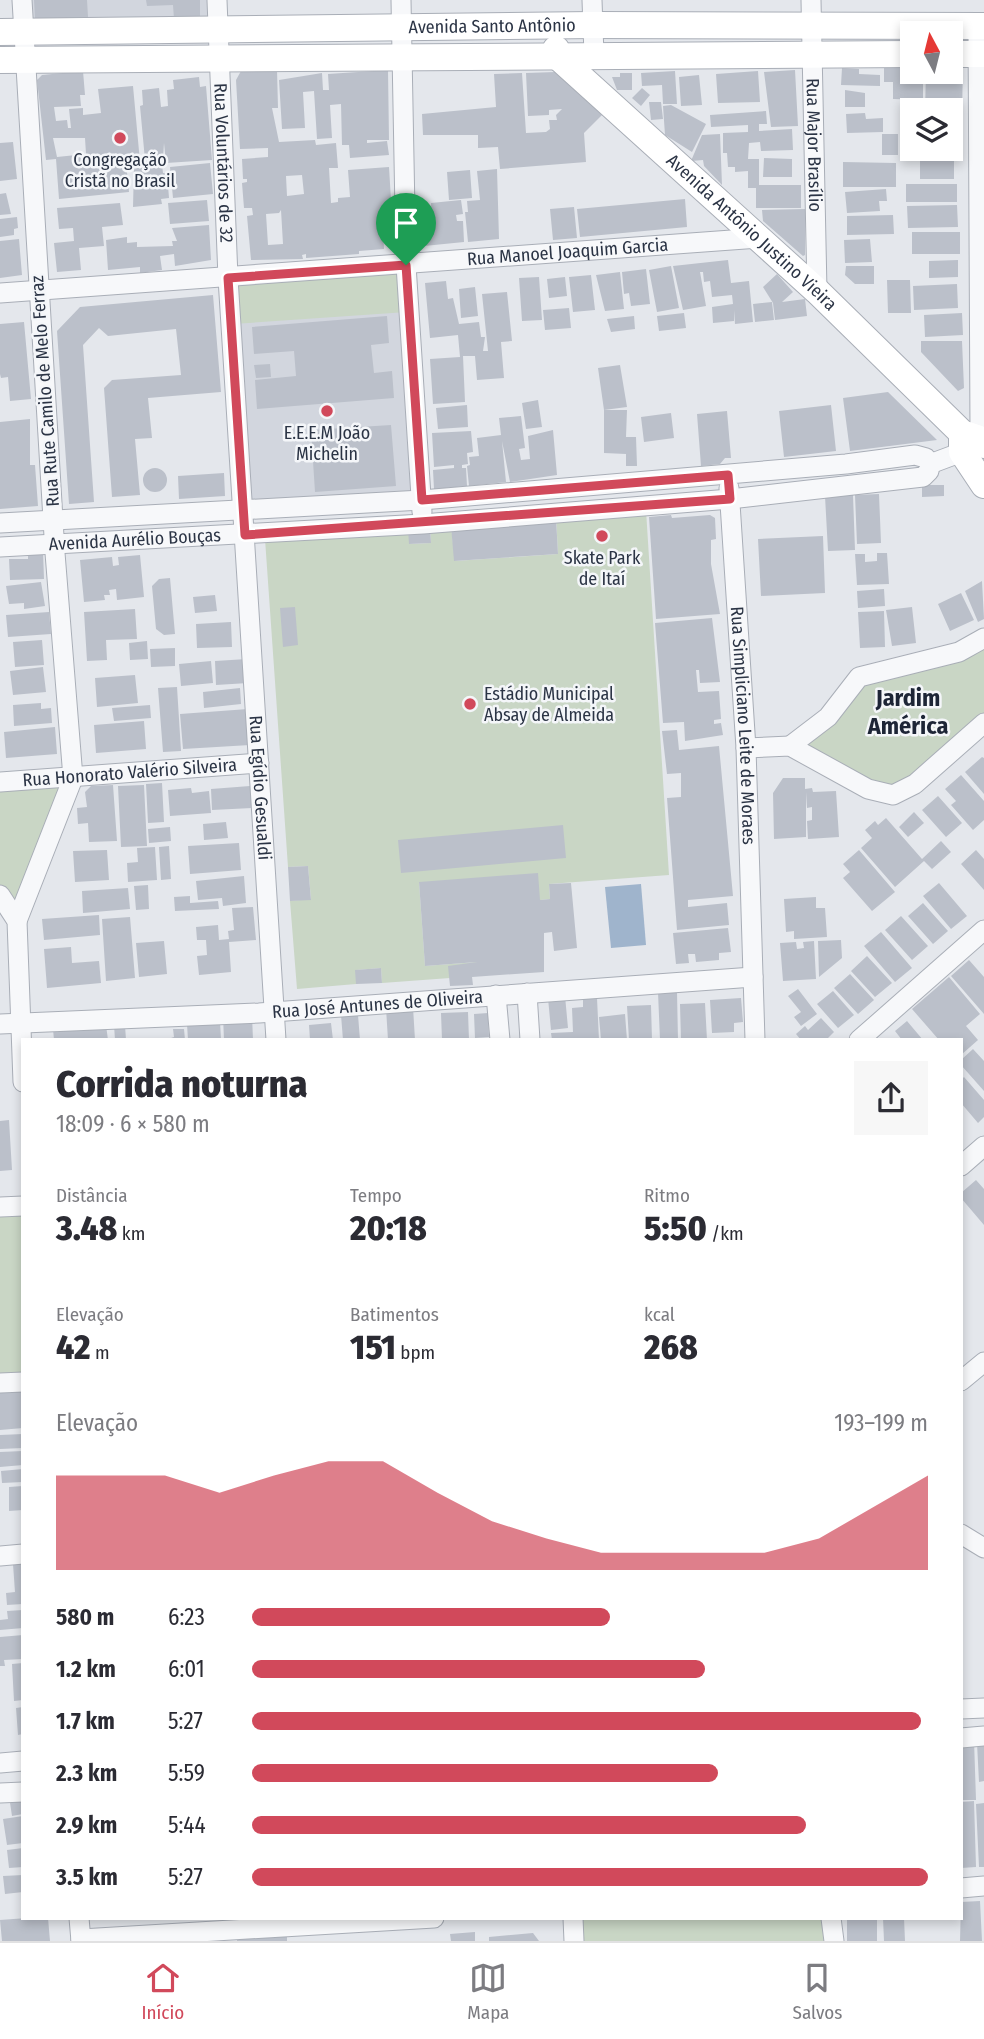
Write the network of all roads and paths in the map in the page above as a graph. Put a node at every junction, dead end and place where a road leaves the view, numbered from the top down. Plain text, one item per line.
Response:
1 (22, 0) edge
2 (217, 0) edge
3 (401, 0) edge
4 (811, 12) edge
5 (593, 13) edge
6 (556, 26) junction
7 (981, 26) edge
8 (402, 28) junction
9 (219, 30) junction
10 (12, 32) edge
11 (812, 54) junction
12 (900, 54) edge
13 (963, 54) edge
14 (981, 54) edge
15 (556, 55) junction
16 (594, 55) junction
17 (402, 56) junction
18 (220, 57) junction
19 (12, 60) edge
20 (981, 142) edge
21 (759, 238) junction
22 (406, 265) junction
23 (228, 278) junction
24 (39, 290) junction
25 (817, 291) junction
26 (0, 293) edge
27 (971, 442) edge
28 (930, 464) junction
29 (728, 475) junction
30 (984, 485) edge
31 (730, 499) junction
32 (422, 500) junction
33 (244, 510) junction
34 (53, 520) junction
35 (0, 523) edge
36 (423, 524) junction
37 (245, 535) junction
38 (54, 544) junction
39 (0, 547) edge
40 (984, 638) edge
41 (984, 723) edge
42 (790, 746) junction
43 (746, 748) junction
44 (259, 763) junction
45 (73, 778) junction
46 (0, 782) edge
47 (0, 895) edge
48 (17, 921) junction
49 (984, 930) edge
50 (753, 976) junction
51 (527, 993) junction
52 (496, 995) junction
53 (274, 1012) junction
54 (10, 1024) edge
55 (276, 1038) edge
56 (500, 1038) edge
57 (530, 1038) edge
58 (755, 1038) edge
59 (861, 1038) edge
60 (21, 1073) edge
61 (984, 1146) edge
62 (963, 1164) edge
63 (21, 1206) edge
64 (0, 1207) edge
65 (984, 1362) edge
66 (963, 1379) edge
67 (21, 1382) edge
68 (0, 1383) edge
69 (963, 1535) edge
70 (984, 1548) edge
71 (21, 1554) edge
72 (0, 1556) edge
73 (984, 1708) edge
74 (963, 1709) edge
75 (984, 1737) edge
76 (963, 1738) edge
77 (21, 1762) edge
78 (0, 1763) edge
79 (21, 1792) edge
80 (0, 1793) edge
81 (984, 1886) edge
82 (963, 1888) edge
83 (79, 1920) edge
84 (413, 1920) edge
85 (573, 1920) edge
86 (831, 1920) edge
87 (339, 1927) edge
88 (81, 1940) edge
89 (574, 1941) edge
90 (834, 1941) edge

1 - 10 street, Rua Rute Camilo de Melo Ferraz
2 - 9 street, Rua Voluntários de 32
3 - 8 street
4 - 5 main road, Avenida Santo Antônio
4 - 7 main road, Avenida Santo Antônio
4 - 11 street, Rua Major Brasílio
5 - 6 main road, Avenida Santo Antônio
5 - 16 street
6 - 8 main road, Avenida Santo Antônio
6 - 15 main road
7 - 14 street
8 - 9 main road, Avenida Santo Antônio
8 - 17 street
9 - 10 main road, Avenida Santo Antônio
9 - 18 street, Rua Voluntários de 32
10 - 19 street, Rua Rute Camilo de Melo Ferraz
11 - 12 main road, Avenida Santo Antônio
11 - 16 main road, Avenida Santo Antônio
11 - 25 street, Rua Major Brasílio
13 - 14 main road
14 - 20 street
15 - 16 main road, Avenida Santo Antônio
15 - 17 main road, Avenida Santo Antônio
15 - 21 main road, Avenida Antônio Justino Vieira
17 - 18 main road, Avenida Santo Antônio
17 - 22 street
18 - 19 main road, Avenida Santo Antônio
18 - 23 street, Rua Voluntários de 32
19 - 24 street, Rua Rute Camilo de Melo Ferraz
20 - 27 street
21 - 22 street, Rua Manoel Joaquim Garcia
21 - 25 main road, Avenida Antônio Justino Vieira
22 - 23 street, Rua Manoel Joaquim Garcia
22 - 32 street
23 - 24 street, Rua Manoel Joaquim Garcia
23 - 33 street, Rua Voluntários de 32
24 - 26 street, Rua Manoel Joaquim Garcia
24 - 34 street, Rua Rute Camilo de Melo Ferraz
25 - 27 main road, Avenida Antônio Justino Vieira
27 - 28 street, Avenida Aurélio Bouças
27 - 30 main road, Avenida Antônio Justino Vieira
28 - 29 street, Avenida Aurélio Bouças
28 - 31 street, Avenida Aurélio Bouças
29 - 31 street, Rua Simpliciano Leite de Moraes
29 - 32 street, Avenida Aurélio Bouças
31 - 36 street, Avenida Aurélio Bouças
31 - 43 street, Rua Simpliciano Leite de Moraes
32 - 33 street, Avenida Aurélio Bouças
32 - 36 street
33 - 34 street, Avenida Aurélio Bouças
33 - 37 street, Rua Voluntários de 32
34 - 35 street, Avenida Aurélio Bouças
34 - 38 street, Rua Rute Camilo de Melo Ferraz
36 - 37 street, Avenida Aurélio Bouças
37 - 38 street, Avenida Aurélio Bouças
37 - 44 street, Rua Egídio Gesualdi
38 - 39 street, Avenida Aurélio Bouças
38 - 45 street, Rua Rute Camilo de Melo Ferraz
40 - 42 street
41 - 42 street
42 - 43 street
43 - 50 street, Rua Simpliciano Leite de Moraes
44 - 45 street, Rua Honorato Valério Silveira
44 - 53 street, Rua Egídio Gesualdi
45 - 46 street, Rua Honorato Valério Silveira
45 - 48 street, Rua Rute Camilo de Melo Ferraz
47 - 48 street
48 - 54 street
49 - 59 street
50 - 51 street, Rua José Antunes de Oliveira
50 - 58 street, Rua Simpliciano Leite de Moraes
51 - 52 street, Rua José Antunes de Oliveira
51 - 57 street
52 - 53 street, Rua José Antunes de Oliveira
52 - 56 street
53 - 54 street, Rua José Antunes de Oliveira
53 - 55 street, Rua Egídio Gesualdi
54 - 60 street
61 - 62 street
63 - 64 street
65 - 66 street
67 - 68 street
69 - 70 street
71 - 72 street
73 - 74 street
75 - 76 street
77 - 78 street
79 - 80 street
81 - 82 street
83 - 88 street
84 - 87 street
85 - 89 street
86 - 90 street
87 - 88 street

